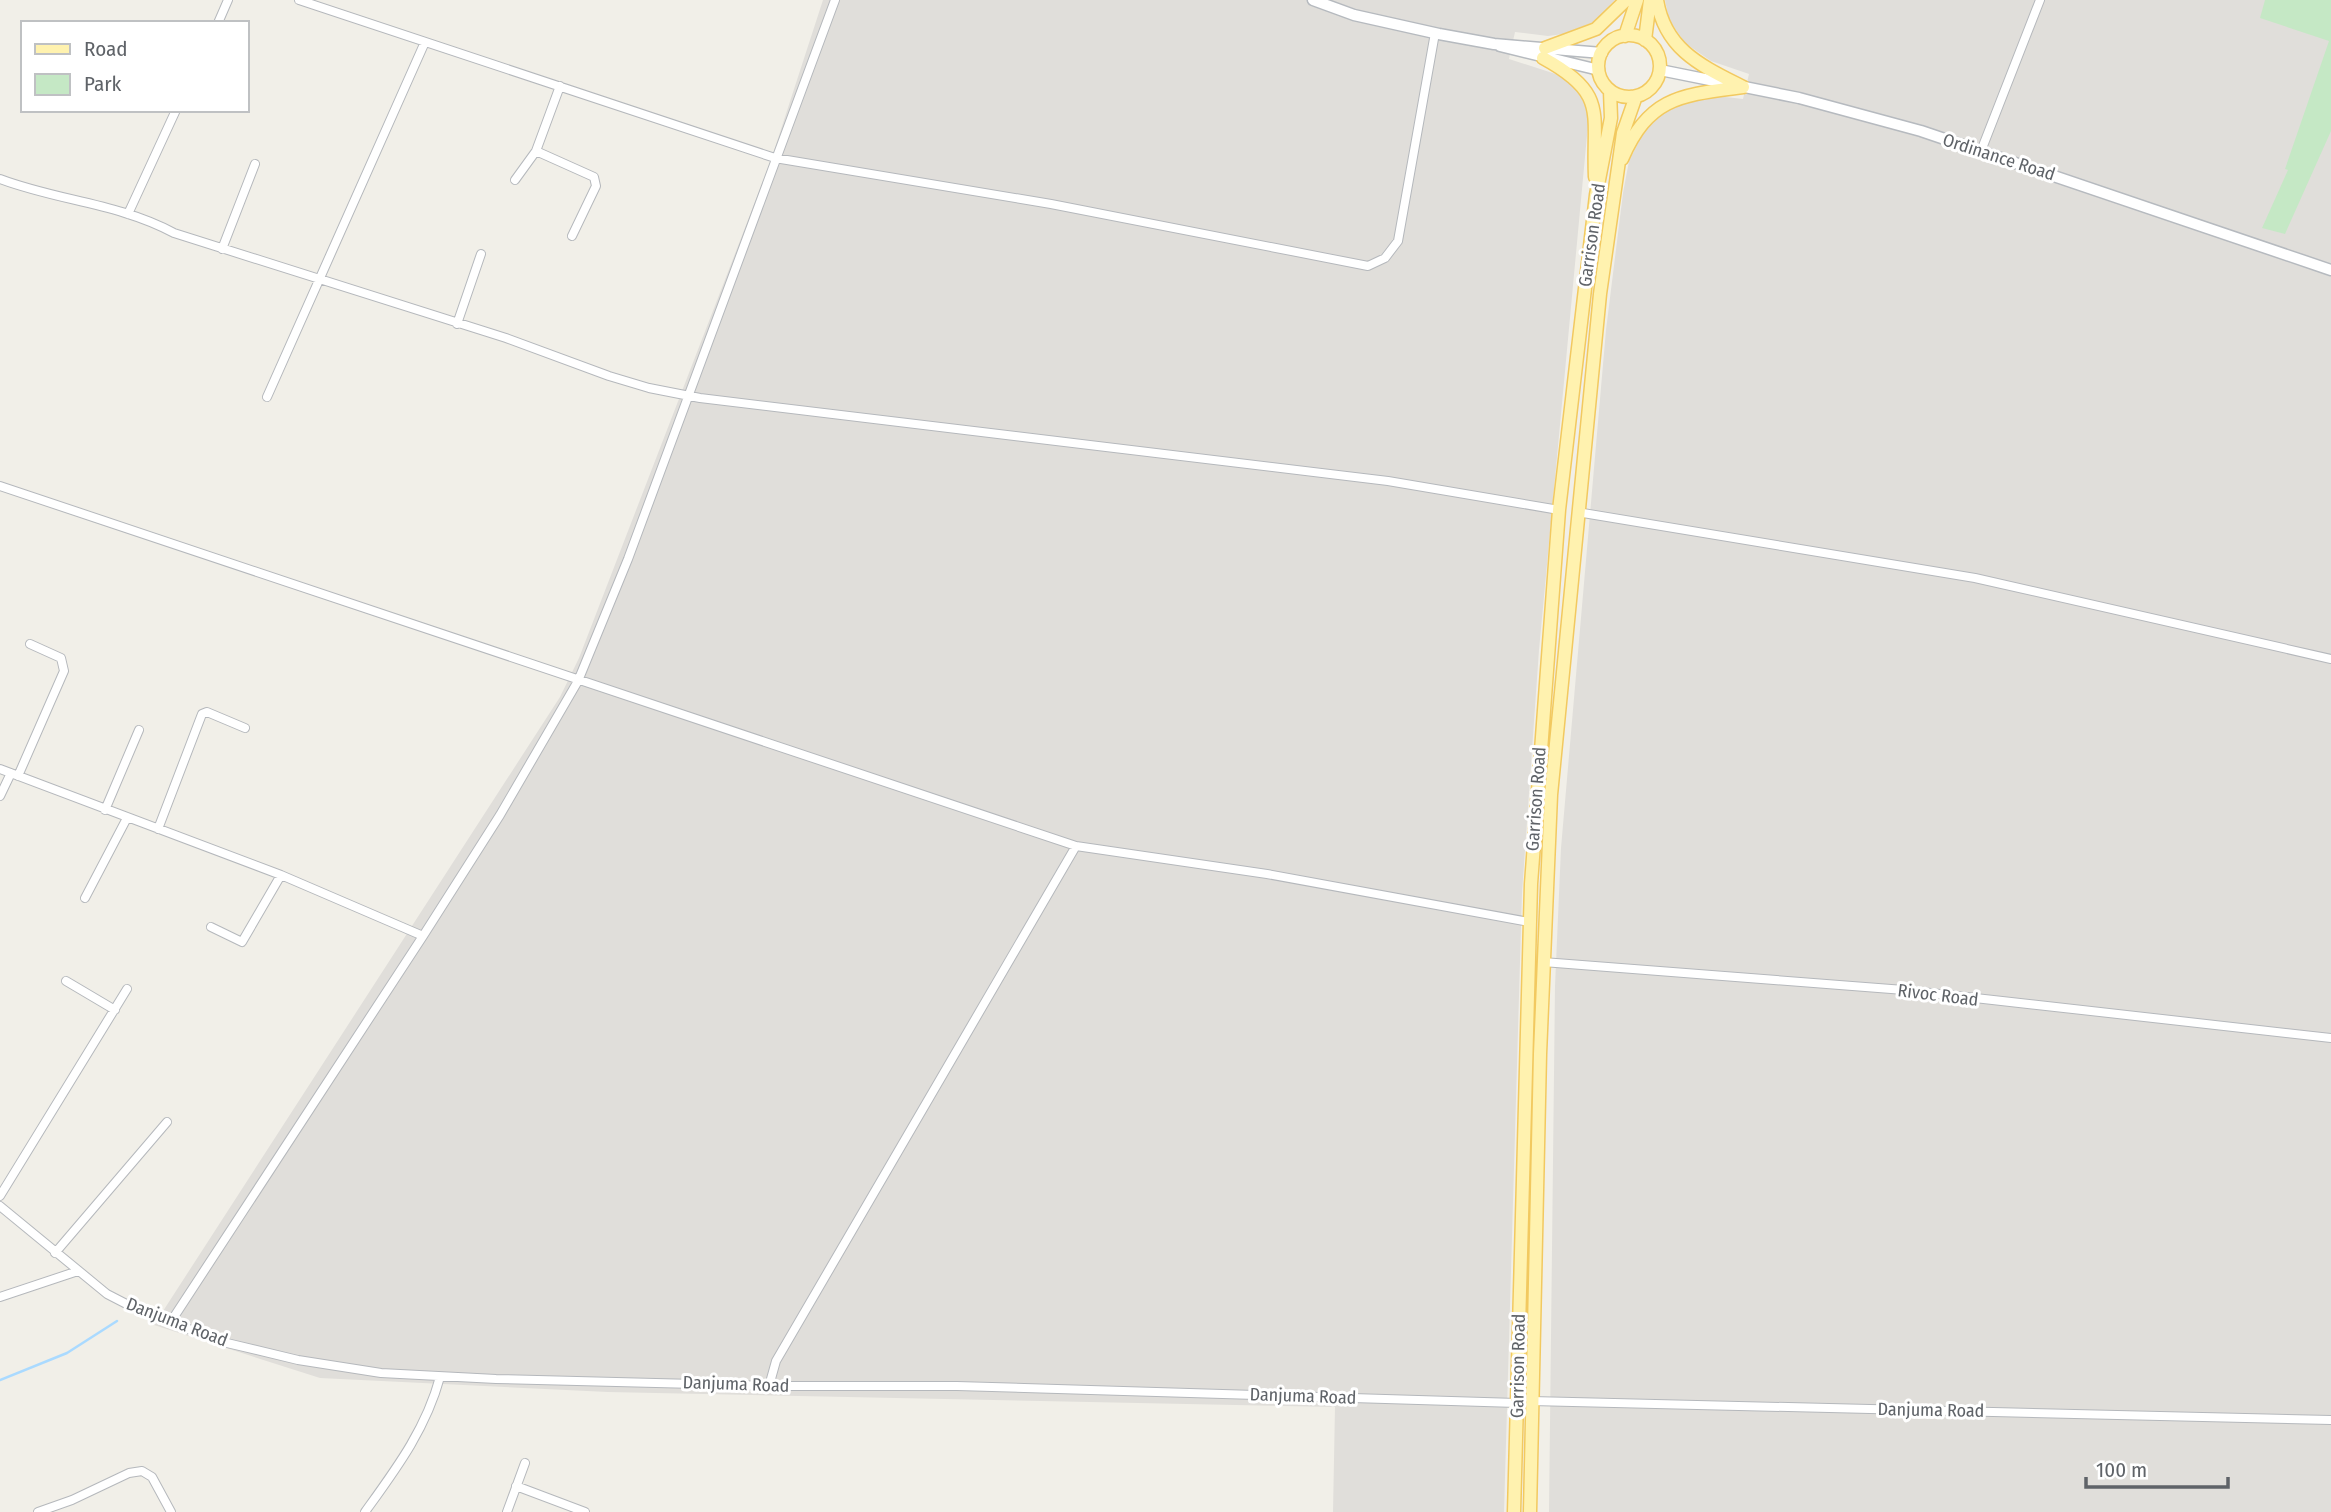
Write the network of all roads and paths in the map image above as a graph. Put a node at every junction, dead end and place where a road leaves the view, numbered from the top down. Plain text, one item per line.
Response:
1 (228, 0) edge
2 (299, 0) edge
3 (835, 0) edge
4 (1313, 0) edge
5 (1626, 0) edge
6 (1637, 0) edge
7 (1650, 0) edge
8 (1657, 0) edge
9 (2040, 0) edge
10 (219, 21) edge
11 (1435, 33) junction
12 (1625, 36) junction
13 (1645, 40) junction
14 (425, 42) junction
15 (1544, 53) junction
16 (1602, 53) junction
17 (1599, 70) junction
18 (1660, 70) junction
19 (560, 86) junction
20 (1743, 88) junction
21 (1610, 91) junction
22 (1636, 96) junction
23 (176, 112) edge
24 (1981, 150) junction
25 (536, 151) junction
26 (775, 158) junction
27 (255, 164) dead end
28 (0, 179) edge
29 (1615, 179) junction
30 (515, 180) dead end
31 (1596, 195) junction
32 (128, 214) junction
33 (572, 236) dead end
34 (222, 249) junction
35 (481, 254) dead end
36 (2331, 270) edge
37 (318, 280) junction
38 (457, 324) junction
39 (687, 396) junction
40 (267, 397) dead end
41 (0, 486) edge
42 (1559, 510) junction
43 (1577, 512) junction
44 (30, 643) dead end
45 (2331, 659) edge
46 (578, 681) junction
47 (245, 728) dead end
48 (139, 730) dead end
49 (0, 769) edge
50 (15, 774) junction
51 (0, 796) edge
52 (106, 810) junction
53 (127, 818) junction
54 (158, 829) junction
55 (1076, 846) junction
56 (281, 875) junction
57 (85, 898) dead end
58 (1529, 922) junction
59 (211, 927) dead end
60 (423, 936) junction
61 (1543, 962) junction
62 (66, 981) dead end
63 (127, 989) dead end
64 (116, 1010) junction
65 (2331, 1038) edge
66 (166, 1122) dead end
67 (0, 1196) edge
68 (0, 1206) edge
69 (55, 1253) junction
70 (78, 1271) junction
71 (0, 1297) edge
72 (170, 1323) junction
73 (440, 1377) junction
74 (769, 1386) junction
75 (1531, 1401) junction
76 (1517, 1403) junction
77 (2331, 1420) edge
78 (525, 1463) dead end
79 (516, 1486) junction
80 (38, 1512) edge
81 (171, 1512) edge
82 (365, 1512) edge
83 (507, 1512) edge
84 (585, 1512) edge
85 (1514, 1512) edge
86 (1530, 1512) edge

1 - 10 street
2 - 14 street
3 - 26 street
4 - 11 street
5 - 15 main road
6 - 12 main road
7 - 13 main road
8 - 20 main road
9 - 24 street
11 - 15 street
11 - 26 street
12 - 13 main road
12 - 16 main road
13 - 18 main road
14 - 19 street
14 - 37 street
15 - 16 street
15 - 17 street
15 - 31 main road
16 - 17 main road
17 - 21 main road
18 - 20 street, Ordinance Road
18 - 22 main road
19 - 25 street
19 - 26 street
20 - 24 street, Ordinance Road
20 - 29 main road
21 - 22 main road
21 - 31 main road, Garrison Road
22 - 29 main road, Garrison Road
23 - 32 street
24 - 36 street, Ordinance Road
25 - 30 street
25 - 33 street
26 - 39 street
27 - 34 street
28 - 32 street
29 - 43 main road, Garrison Road
31 - 42 main road, Garrison Road
32 - 34 street
34 - 37 street
35 - 38 street
37 - 38 street
37 - 40 street
38 - 39 street
39 - 42 street
39 - 46 street
41 - 46 street
42 - 58 main road, Garrison Road
43 - 45 street
43 - 61 main road, Garrison Road
44 - 50 street
46 - 55 street
46 - 60 street
47 - 54 street
48 - 52 street
49 - 50 street
50 - 51 street
50 - 52 street
52 - 53 street
53 - 54 street
53 - 57 street
54 - 56 street
55 - 58 street
55 - 74 street
56 - 59 street
56 - 60 street
58 - 76 main road, Garrison Road
60 - 72 street
61 - 65 street, Rivoc Road
61 - 75 main road, Garrison Road
62 - 64 street
63 - 64 street
64 - 67 street
66 - 69 street
68 - 69 street, Danjuma Road
69 - 70 street, Danjuma Road
70 - 71 street
70 - 72 street, Danjuma Road
72 - 73 street, Danjuma Road
73 - 74 street, Danjuma Road
73 - 82 street
74 - 76 street, Danjuma Road
75 - 77 street, Danjuma Road
75 - 86 main road, Garrison Road
76 - 85 main road, Garrison Road
78 - 79 street
79 - 83 street
79 - 84 street
80 - 81 street

